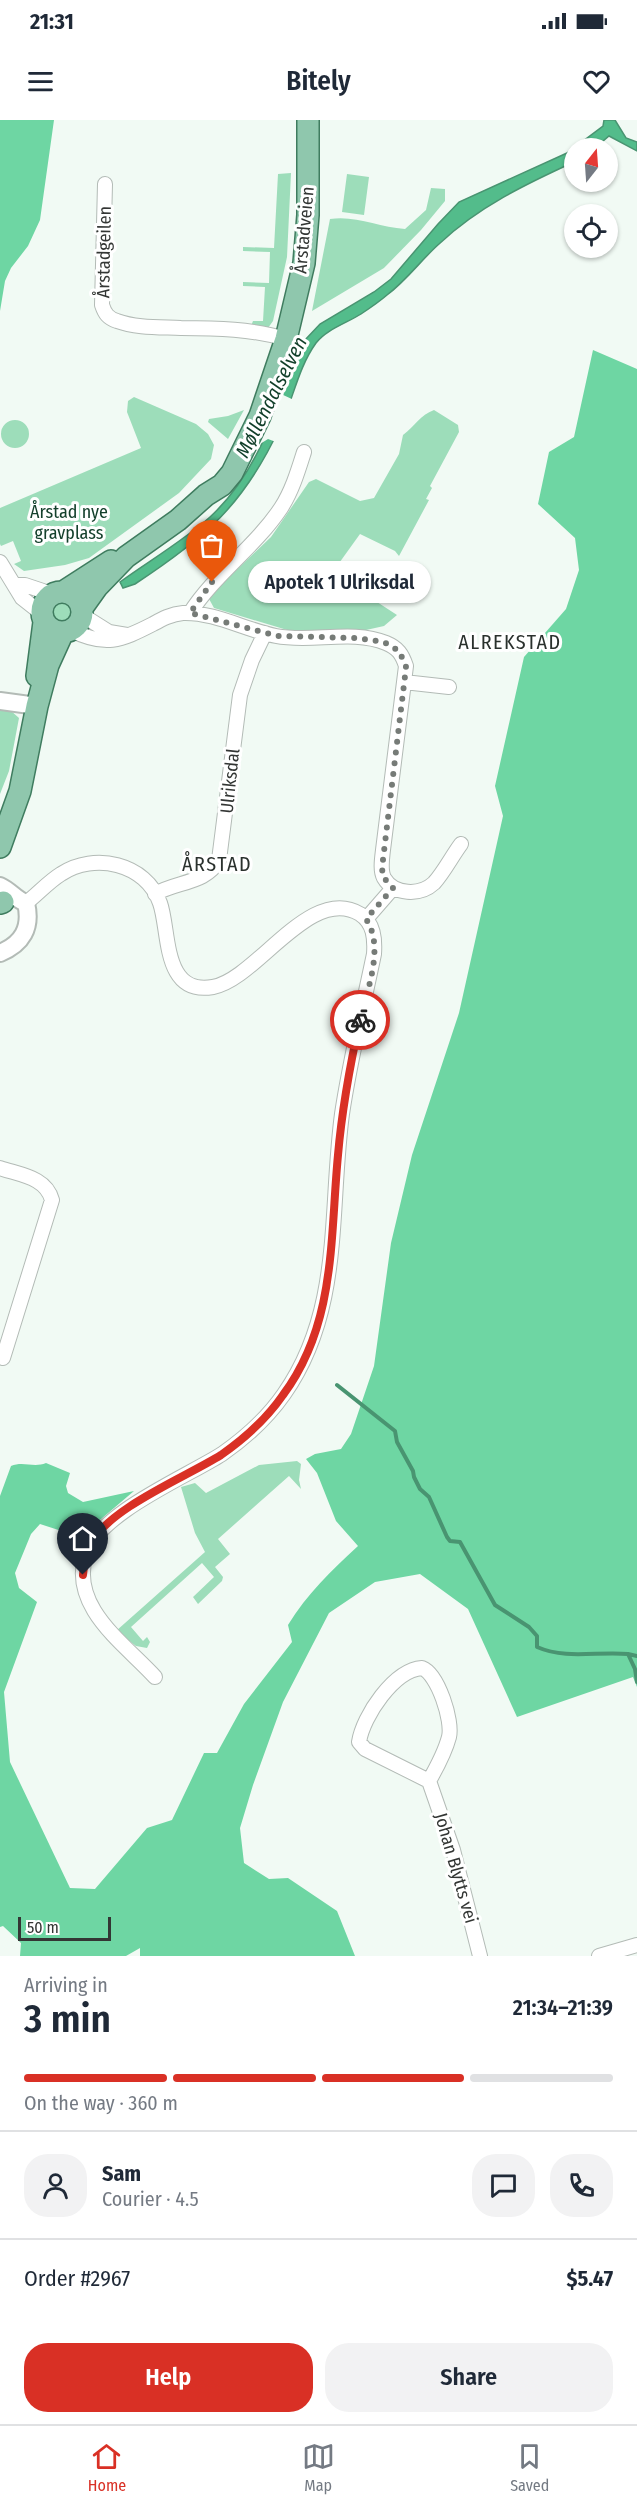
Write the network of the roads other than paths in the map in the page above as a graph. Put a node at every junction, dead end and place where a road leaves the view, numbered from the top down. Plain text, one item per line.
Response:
1 (309, 120) edge
2 (105, 184) dead end
3 (286, 339) junction
4 (304, 452) dead end
5 (126, 557) junction
6 (0, 562) edge
7 (14, 585) junction
8 (57, 593) junction
9 (190, 613) junction
10 (43, 617) junction
11 (74, 621) junction
12 (265, 633) junction
13 (129, 635) junction
14 (404, 682) junction
15 (449, 687) dead end
16 (0, 701) edge
17 (37, 706) junction
18 (23, 771) junction
19 (0, 820) edge
20 (461, 844) dead end
21 (0, 847) edge
22 (393, 888) junction
23 (155, 894) junction
24 (8, 899) edge
25 (366, 919) junction
26 (0, 953) edge
27 (0, 1168) edge
28 (2, 1364) edge
29 (156, 1677) dead end
30 (429, 1781) junction
31 (637, 1945) edge
32 (480, 1956) edge
33 (599, 1956) edge

1 - 3 main road, Årstadveien
2 - 3 street, Årstadgeilen
3 - 5 main road, Årstadveien
4 - 9 street
5 - 8 main road
5 - 11 main road
6 - 7 street
7 - 8 street
7 - 10 street
8 - 10 main road
8 - 11 main road
9 - 12 street
9 - 13 street
10 - 11 main road
10 - 17 main road
11 - 13 street
11 - 13 street
11 - 17 main road
12 - 14 street
12 - 23 street, Ulriksdal
14 - 15 street
14 - 22 street
16 - 17 street
17 - 18 main road
18 - 19 main road
18 - 21 main road
20 - 22 street
22 - 25 street
23 - 24 street
23 - 25 street
24 - 26 street
25 - 29 street
27 - 28 street
30 - 30 street
30 - 32 street, Johan Blytts vei
31 - 33 street

